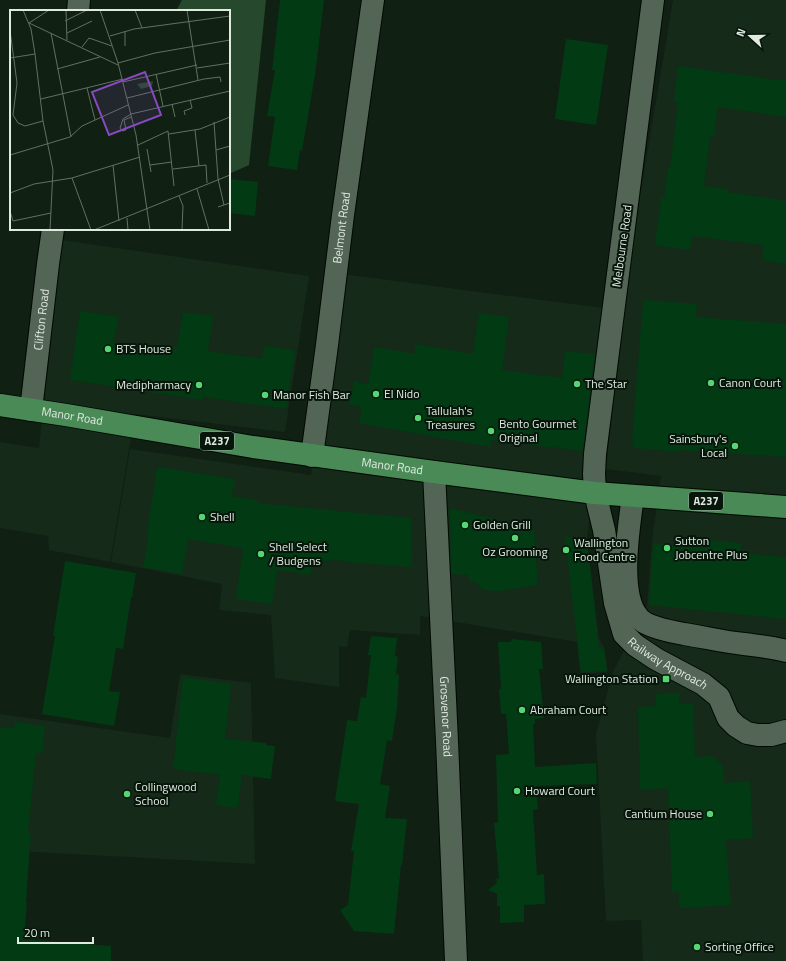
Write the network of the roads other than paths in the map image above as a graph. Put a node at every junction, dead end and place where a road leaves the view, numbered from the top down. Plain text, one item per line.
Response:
1 (79, 0) edge
2 (372, 0) edge
3 (653, 0) edge
4 (78, 10) edge
5 (53, 230) edge
6 (0, 405) edge
7 (31, 410) junction
8 (312, 456) junction
9 (434, 472) junction
10 (595, 493) junction
11 (633, 496) junction
12 (786, 507) edge
13 (786, 650) edge
14 (786, 731) edge
15 (456, 961) edge

1 - 4 street
2 - 8 street, Belmont Road
3 - 10 street, Melbourne Road
5 - 7 street, Clifton Road
6 - 7 main road, Manor Road / A237
7 - 8 main road, Manor Road / A237
8 - 9 main road, Manor Road / A237
9 - 10 main road, Manor Road / A237
9 - 15 street, Grosvenor Road
10 - 11 main road, Manor Road / A237
10 - 14 street, Railway Approach
11 - 12 main road, Manor Road / A237
11 - 13 street, Railway Approach

